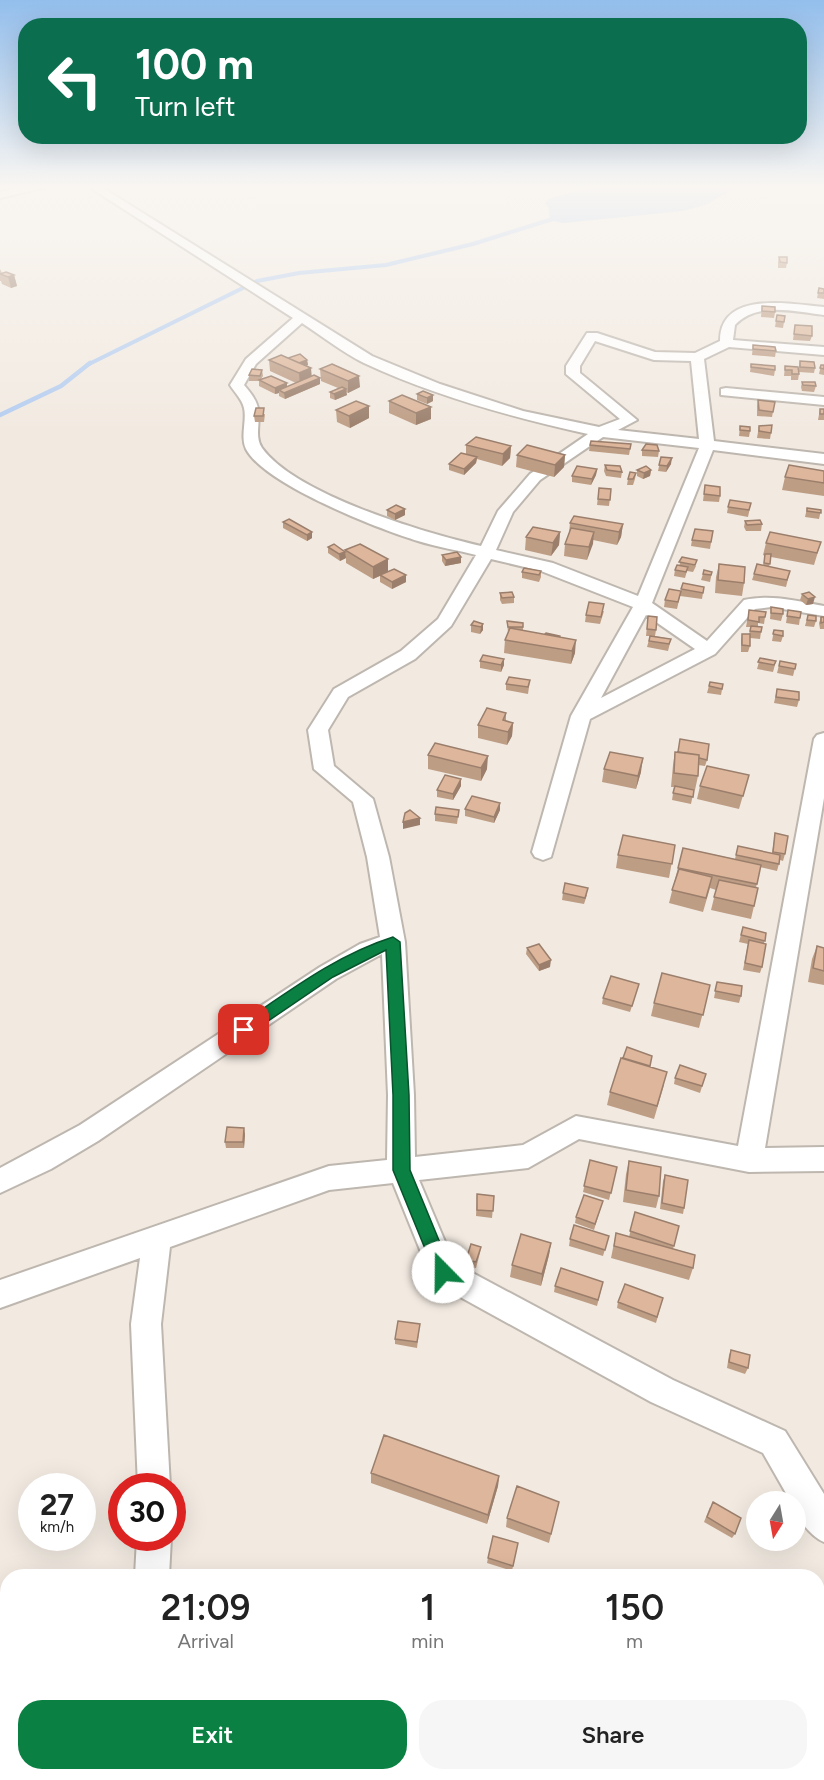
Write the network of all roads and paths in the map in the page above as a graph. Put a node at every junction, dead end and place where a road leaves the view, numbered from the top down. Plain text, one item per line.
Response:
1 (222, 268) edge
2 (824, 311) edge
3 (300, 318) junction
4 (727, 343) junction
5 (824, 351) edge
6 (697, 357) junction
7 (726, 392) dead end
8 (824, 400) edge
9 (600, 432) junction
10 (707, 446) junction
11 (824, 459) edge
12 (486, 553) junction
13 (643, 605) junction
14 (824, 611) edge
15 (708, 650) junction
16 (580, 716) junction
17 (824, 739) edge
18 (543, 852) dead end
19 (393, 942) junction
20 (824, 1159) edge
21 (749, 1160) junction
22 (401, 1170) junction
23 (0, 1181) edge
24 (157, 1239) junction
25 (0, 1294) edge
26 (153, 1473) edge
27 (824, 1525) edge
28 (154, 1551) edge
29 (153, 1569) edge

1 - 3 street
2 - 4 street
3 - 9 street
3 - 12 street
4 - 5 street
4 - 6 street
6 - 9 street
6 - 10 street
7 - 8 street
9 - 10 street
9 - 12 street
10 - 11 street
10 - 13 street
12 - 13 street
12 - 19 street
13 - 15 street
13 - 16 street
14 - 15 street
15 - 16 street
16 - 18 street
17 - 21 street
19 - 22 street
19 - 23 street
20 - 21 street
21 - 22 street
22 - 24 street
22 - 27 street
24 - 25 street
24 - 26 street
28 - 29 street

